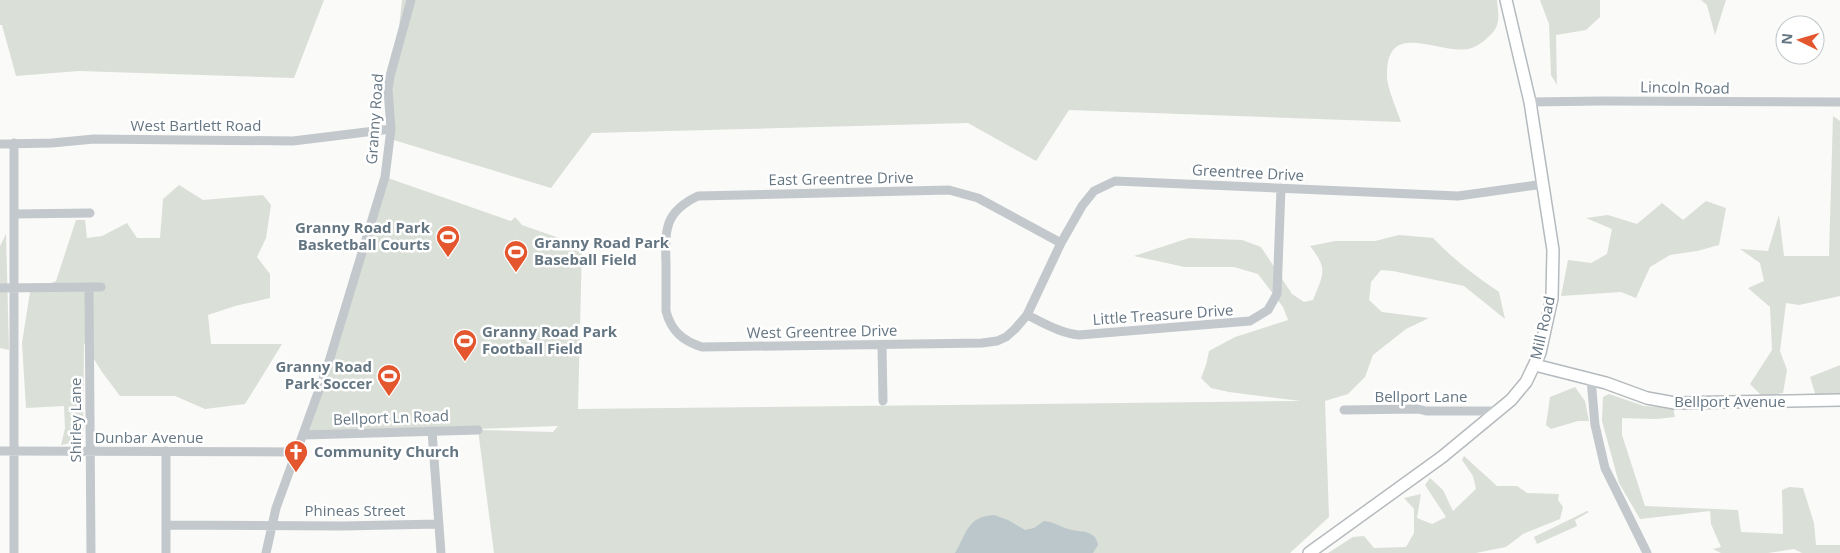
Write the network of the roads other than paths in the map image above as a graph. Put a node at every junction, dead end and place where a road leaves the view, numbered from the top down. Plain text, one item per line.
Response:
1 (412, 0) edge
2 (1506, 0) edge
3 (1530, 102) junction
4 (1840, 102) edge
5 (391, 129) junction
6 (0, 144) edge
7 (14, 144) junction
8 (1544, 184) junction
9 (1281, 188) junction
10 (90, 213) dead end
11 (15, 214) junction
12 (1061, 243) junction
13 (666, 270) joint
14 (89, 287) junction
15 (101, 287) dead end
16 (0, 288) edge
17 (15, 288) junction
18 (1027, 315) junction
19 (882, 345) junction
20 (1535, 365) junction
21 (1591, 380) junction
22 (1840, 400) edge
23 (883, 401) dead end
24 (1344, 410) dead end
25 (1498, 411) junction
26 (478, 430) dead end
27 (432, 431) junction
28 (304, 435) junction
29 (0, 451) edge
30 (15, 451) junction
31 (166, 451) junction
32 (90, 452) junction
33 (298, 452) junction
34 (439, 524) junction
35 (167, 525) junction
36 (272, 525) junction
37 (14, 553) edge
38 (90, 553) edge
39 (166, 553) edge
40 (266, 553) edge
41 (441, 553) edge
42 (1309, 553) edge
43 (1647, 553) edge

1 - 5 street, Granny Road
2 - 3 main road, Mill Road
3 - 4 street, Lincoln Road
3 - 8 main road, Mill Road
5 - 7 street, West Bartlett Road
5 - 28 street, Granny Road
6 - 7 street, West Bartlett Road
7 - 11 street
8 - 9 street, Greentree Drive
8 - 20 main road, Mill Road
9 - 12 street, Greentree Drive
9 - 18 street, Little Treasure Drive
10 - 11 street
11 - 17 street
12 - 13 street, East Greentree Drive
12 - 18 street, Greentree Drive
13 - 19 street, West Greentree Drive
14 - 15 street
14 - 17 street
14 - 32 street, Shirley Lane
16 - 17 street
17 - 30 street
18 - 19 street, West Greentree Drive
19 - 23 street
20 - 21 main road, Bellport Avenue
20 - 25 main road, Mill Road
21 - 22 main road, Bellport Avenue
21 - 43 street
24 - 25 street, Bellport Lane
25 - 42 main road, Mill Road
26 - 27 street, Bellport Ln Road
27 - 28 street, Bellport Ln Road
27 - 34 street
28 - 33 street, Granny Road
29 - 30 street, Dunbar Avenue
30 - 32 street, Dunbar Avenue
30 - 37 street
31 - 32 street, Dunbar Avenue
31 - 33 street, Dunbar Avenue
31 - 35 street
32 - 38 street, Shirley Lane
33 - 36 street, Granny Road
34 - 36 street, Phineas Street
34 - 41 street
35 - 36 street, Phineas Street
35 - 39 street
36 - 40 street, Granny Road

